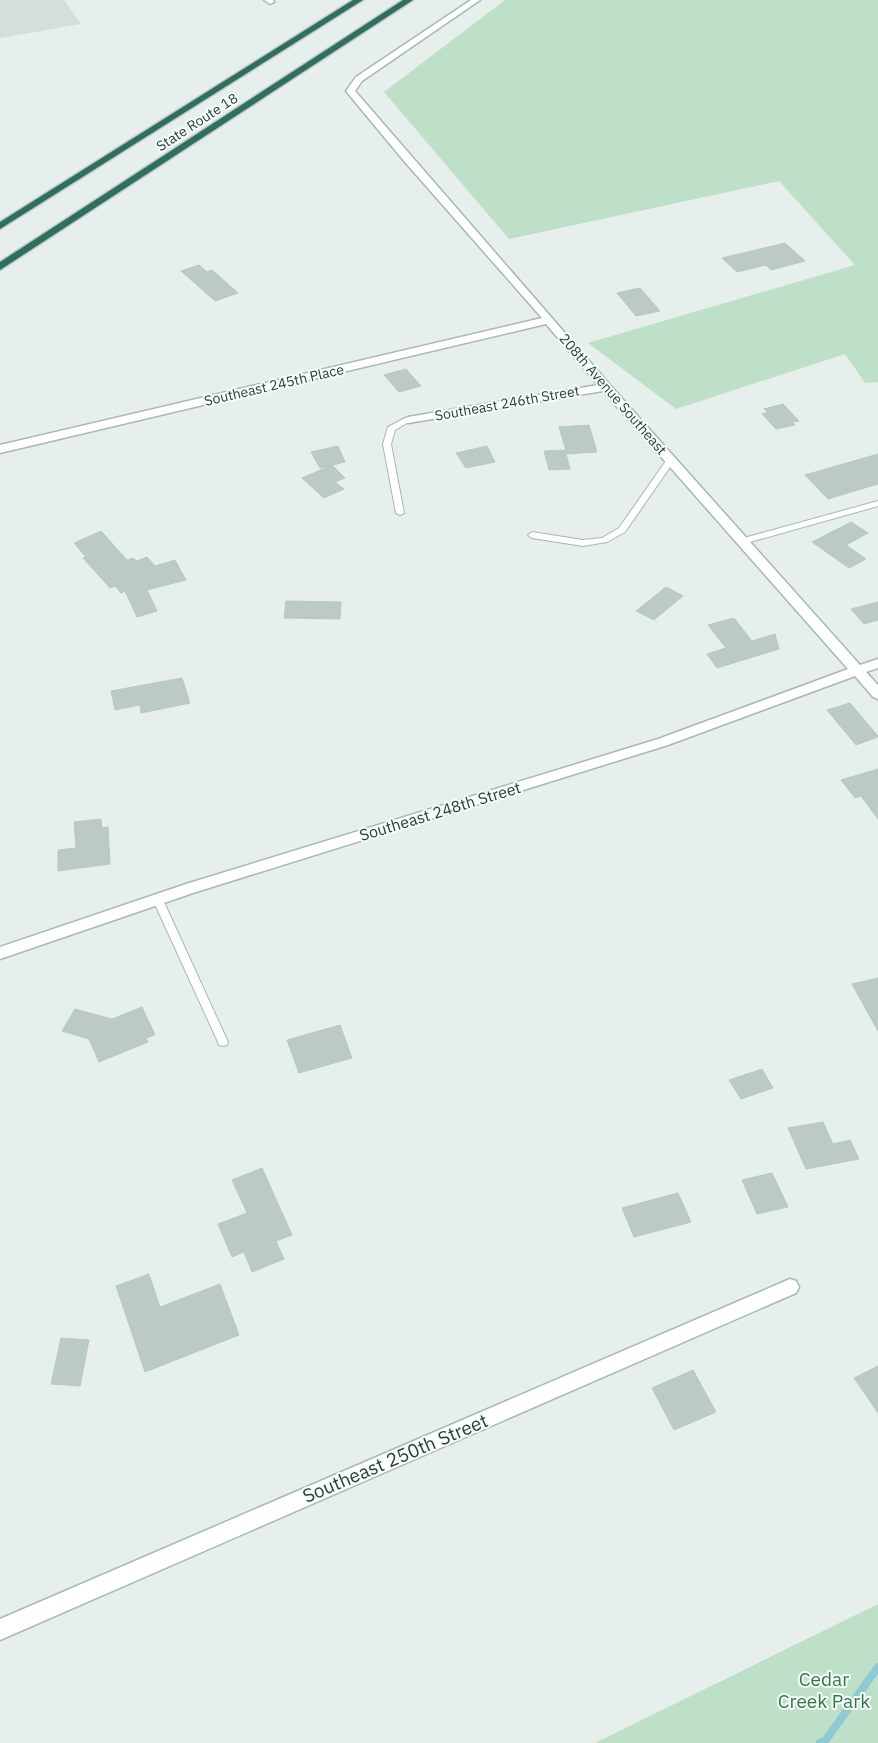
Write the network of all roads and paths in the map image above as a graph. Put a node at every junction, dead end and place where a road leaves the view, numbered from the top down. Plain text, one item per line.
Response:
1 (358, 0) edge
2 (408, 0) edge
3 (476, 0) edge
4 (0, 226) edge
5 (0, 267) edge
6 (548, 320) junction
7 (606, 387) junction
8 (408, 420) joint
9 (0, 449) edge
10 (671, 460) junction
11 (878, 504) edge
12 (400, 513) dead end
13 (532, 535) dead end
14 (743, 541) junction
15 (878, 663) edge
16 (859, 671) junction
17 (878, 694) edge
18 (158, 900) junction
19 (0, 953) edge
20 (223, 1042) dead end
21 (790, 1287) dead end
22 (0, 1630) edge

1 - 4 highway, State Route 18
2 - 5 highway, State Route 18
3 - 6 street, 208th Avenue Southeast
6 - 7 street, 208th Avenue Southeast
6 - 9 street, Southeast 245th Place
7 - 8 street, Southeast 246th Street
7 - 10 street, 208th Avenue Southeast
8 - 12 lane
10 - 13 lane
10 - 14 street, 208th Avenue Southeast
11 - 14 lane
14 - 16 street, 208th Avenue Southeast
15 - 16 street, Southeast 248th Street
16 - 17 street, 208th Avenue Southeast
16 - 18 street, Southeast 248th Street
18 - 19 street, Southeast 248th Street
18 - 20 lane
21 - 22 street, Southeast 250th Street

